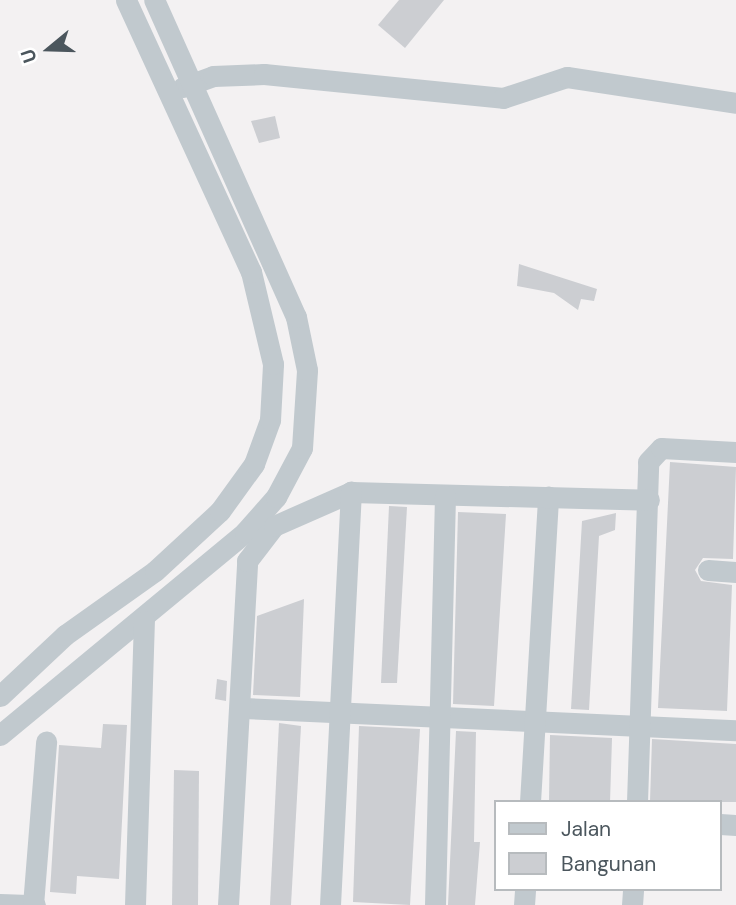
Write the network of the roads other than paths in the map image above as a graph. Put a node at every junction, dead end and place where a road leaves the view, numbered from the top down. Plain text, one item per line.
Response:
1 (126, 0) edge
2 (154, 0) edge
3 (192, 82) junction
4 (169, 94) junction
5 (736, 103) edge
6 (736, 452) edge
7 (351, 492) junction
8 (445, 496) junction
9 (548, 497) junction
10 (649, 500) junction
11 (708, 570) dead end
12 (736, 572) edge
13 (144, 621) junction
14 (0, 696) edge
15 (243, 708) junction
16 (341, 713) junction
17 (438, 717) junction
18 (535, 723) junction
19 (640, 726) junction
20 (736, 730) edge
21 (0, 735) edge
22 (46, 742) dead end
23 (530, 800) edge
24 (637, 800) edge
25 (0, 904) edge
26 (34, 905) edge
27 (135, 905) edge
28 (228, 905) edge
29 (330, 905) edge
30 (435, 905) edge

1 - 4 street
2 - 3 street
3 - 4 street
3 - 5 street
3 - 13 street
4 - 14 street
6 - 10 street
7 - 8 street
7 - 15 street
7 - 16 street
8 - 9 street
8 - 17 street
9 - 10 street
9 - 18 street
10 - 19 street
11 - 12 street
13 - 21 street
13 - 27 street
15 - 16 street
15 - 28 street
16 - 17 street
16 - 29 street
17 - 18 street
17 - 30 street
18 - 19 street
18 - 23 street
19 - 20 street
19 - 24 street
22 - 26 street
25 - 26 street

